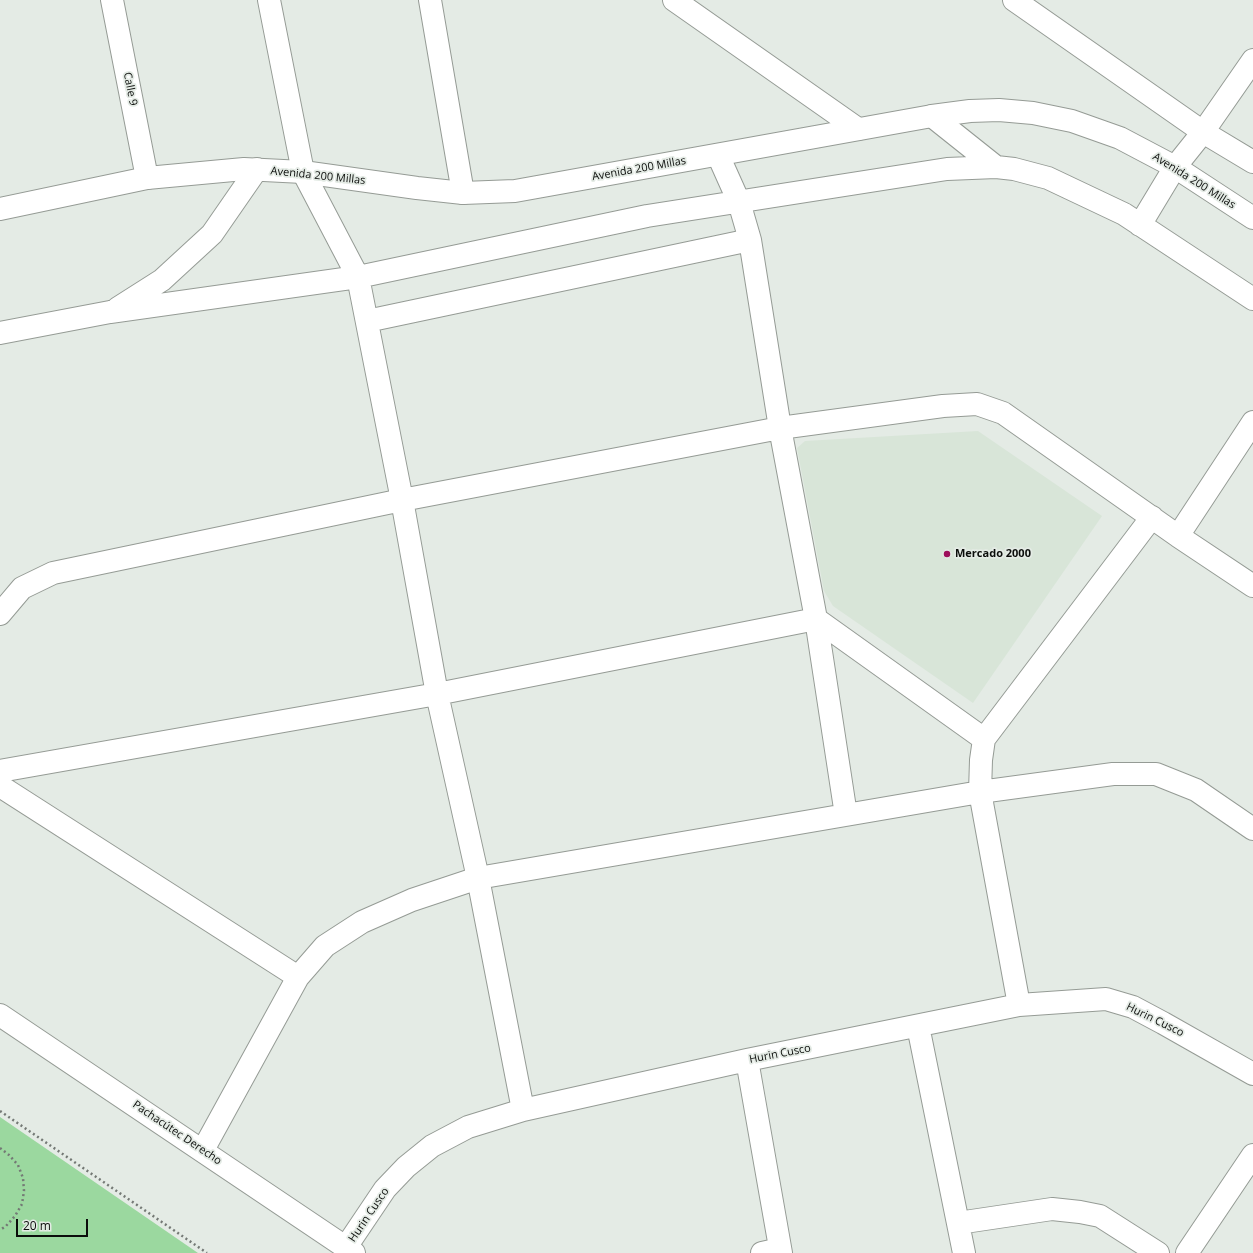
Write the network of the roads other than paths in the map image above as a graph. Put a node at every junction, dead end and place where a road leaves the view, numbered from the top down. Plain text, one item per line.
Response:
1 (112, 0) edge
2 (269, 0) edge
3 (430, 0) edge
4 (674, 0) edge
5 (1014, 0) edge
6 (1253, 60) edge
7 (932, 116) junction
8 (858, 129) junction
9 (1202, 132) junction
10 (718, 155) junction
11 (1253, 162) edge
12 (996, 167) junction
13 (1175, 167) junction
14 (257, 169) junction
15 (303, 172) junction
16 (147, 178) junction
17 (463, 193) junction
18 (738, 202) junction
19 (0, 208) edge
20 (1253, 218) edge
21 (1140, 225) junction
22 (750, 240) junction
23 (358, 277) junction
24 (1253, 299) edge
25 (110, 312) junction
26 (366, 321) junction
27 (0, 333) edge
28 (1253, 422) edge
29 (780, 428) junction
30 (402, 500) junction
31 (1152, 517) junction
32 (1178, 536) junction
33 (1253, 586) edge
34 (0, 614) edge
35 (816, 618) junction
36 (437, 694) junction
37 (984, 738) junction
38 (0, 771) edge
39 (0, 786) edge
40 (980, 792) junction
41 (846, 816) junction
42 (1253, 829) edge
43 (478, 878) junction
44 (298, 977) junction
45 (1019, 1005) junction
46 (0, 1015) edge
47 (918, 1026) junction
48 (747, 1060) junction
49 (1253, 1074) edge
50 (523, 1110) junction
51 (203, 1150) junction
52 (1253, 1155) edge
53 (958, 1223) junction
54 (350, 1250) edge
55 (774, 1252) edge
56 (964, 1253) edge
57 (1158, 1253) edge
58 (1188, 1253) edge

1 - 16 street, Calle 9
2 - 15 street
3 - 17 street
4 - 8 street
5 - 9 street
6 - 9 street
7 - 8 street, Avenida 200 Millas
7 - 12 street
7 - 13 street, Avenida 200 Millas
8 - 10 street, Avenida 200 Millas
9 - 11 street
9 - 13 street
10 - 17 street, Avenida 200 Millas
10 - 18 street
12 - 18 street
12 - 21 street
13 - 20 street, Avenida 200 Millas
13 - 21 street
14 - 15 street, Avenida 200 Millas
14 - 16 street, Avenida 200 Millas
14 - 25 street
15 - 17 street, Avenida 200 Millas
15 - 23 street
16 - 19 street, Avenida 200 Millas
18 - 22 street
18 - 23 street
21 - 24 street
22 - 26 street
22 - 29 street
23 - 25 street
23 - 26 street
25 - 27 street
26 - 30 street
28 - 32 street
29 - 30 street
29 - 31 street
29 - 35 street
30 - 34 street
30 - 36 street
31 - 32 street
31 - 37 street
32 - 33 street
35 - 36 street
35 - 37 street
35 - 41 street
36 - 38 street
36 - 43 street
37 - 40 street
39 - 44 street
40 - 41 street
40 - 42 street
40 - 45 street
41 - 43 street
43 - 44 street
43 - 50 street
44 - 51 street
45 - 47 street, Hurin Cusco
45 - 49 street, Hurin Cusco
46 - 51 street, Pachacútec Derecho
47 - 48 street, Hurin Cusco
47 - 53 street
48 - 50 street, Hurin Cusco
48 - 55 street
50 - 54 street, Hurin Cusco
51 - 54 street, Pachacútec Derecho
52 - 58 street
53 - 56 street
53 - 57 street

